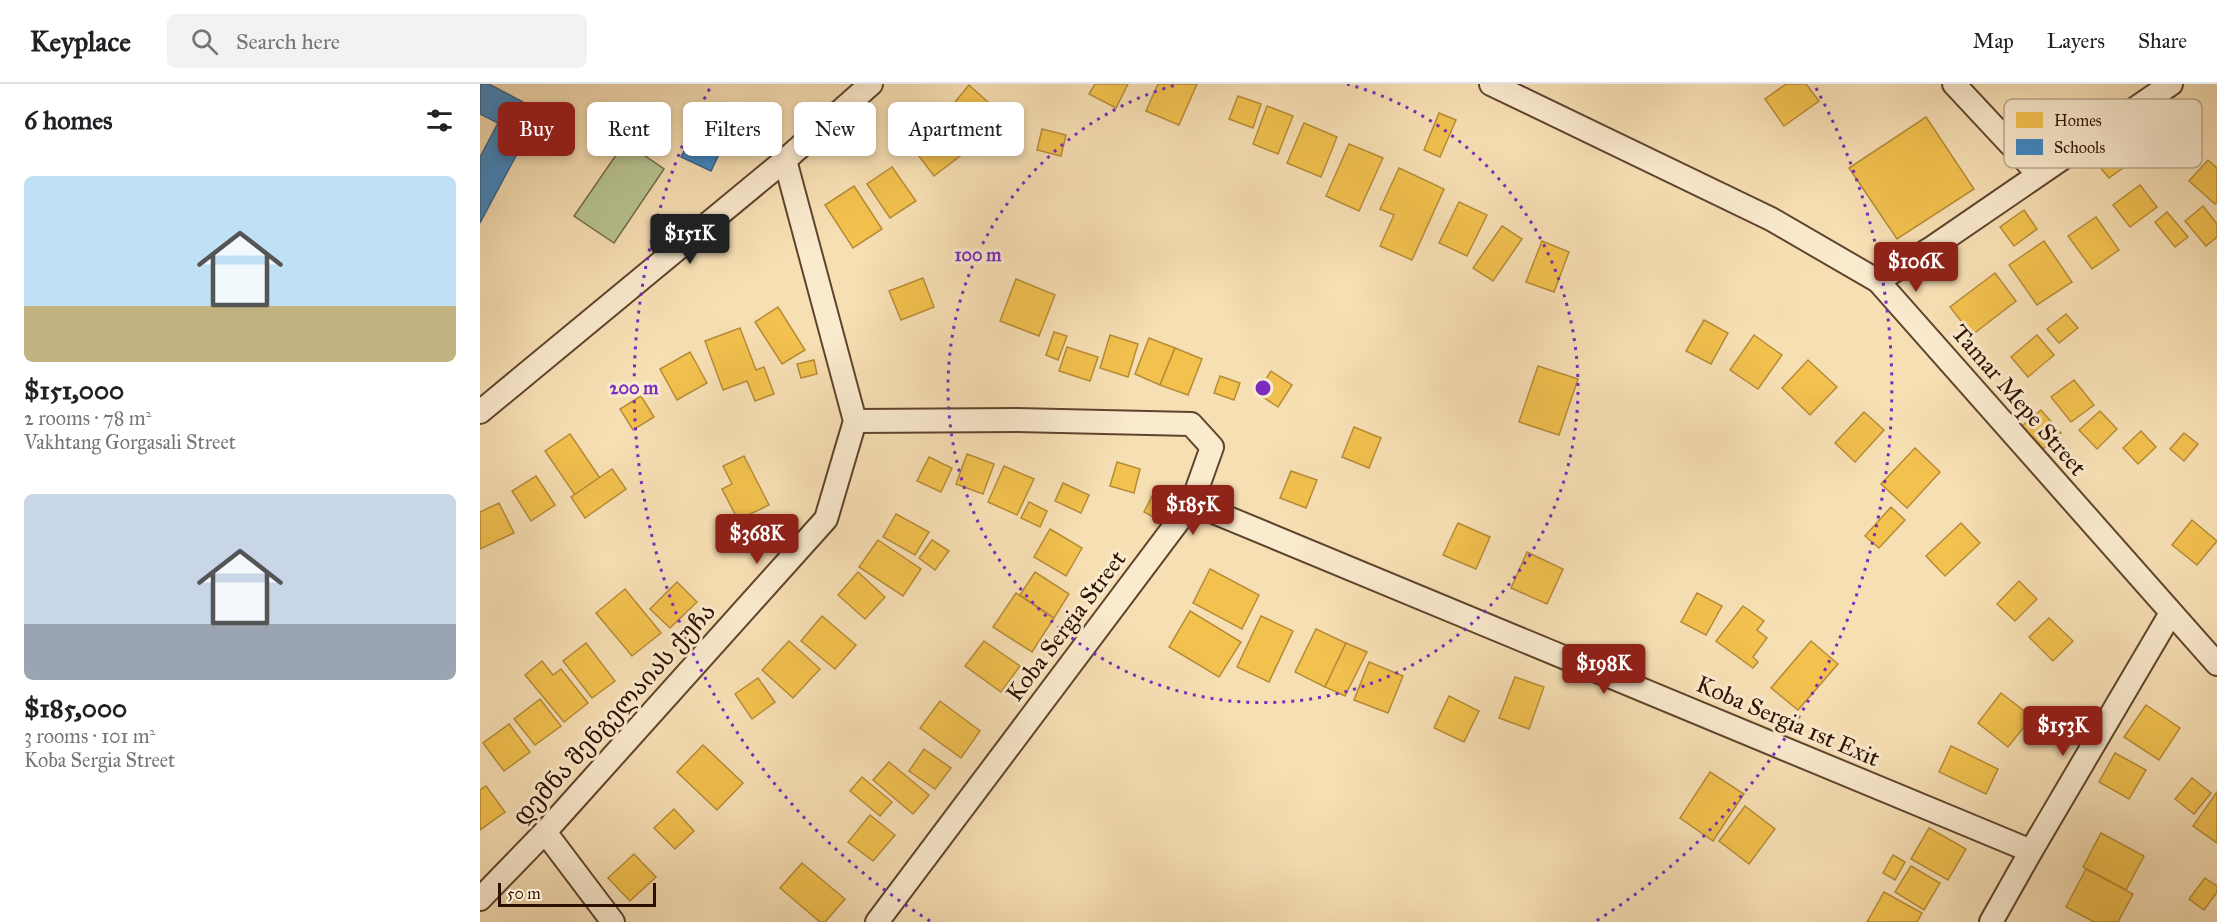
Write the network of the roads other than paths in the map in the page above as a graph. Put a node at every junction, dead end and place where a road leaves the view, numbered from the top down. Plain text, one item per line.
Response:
1 (871, 84) edge
2 (1491, 84) edge
3 (1954, 84) edge
4 (2171, 84) edge
5 (2149, 99) edge
6 (2004, 138) edge
7 (785, 160) junction
8 (2032, 168) edge
9 (2047, 168) edge
10 (2038, 174) junction
11 (1878, 280) junction
12 (480, 412) edge
13 (855, 421) junction
14 (1192, 503) junction
15 (2171, 613) junction
16 (2217, 664) edge
17 (545, 832) junction
18 (2031, 851) junction
19 (480, 898) edge
20 (613, 922) edge
21 (877, 922) edge
22 (1991, 922) edge

1 - 7 street
2 - 11 street, Tamar Mepe Street
3 - 6 street
4 - 5 street
7 - 12 street
7 - 13 street
8 - 10 street
9 - 10 street
10 - 11 street
11 - 15 street, Tamar Mepe Street
13 - 14 street, Koba Sergia Street
13 - 17 street, დემნა შენგელაიას ქუჩა
14 - 18 street, Koba Sergia 1st Exit
14 - 21 street, Koba Sergia Street
15 - 16 street, Tamar Mepe Street
15 - 18 street
17 - 19 street, დემნა შენგელაიას ქუჩა
17 - 20 street
18 - 22 street

